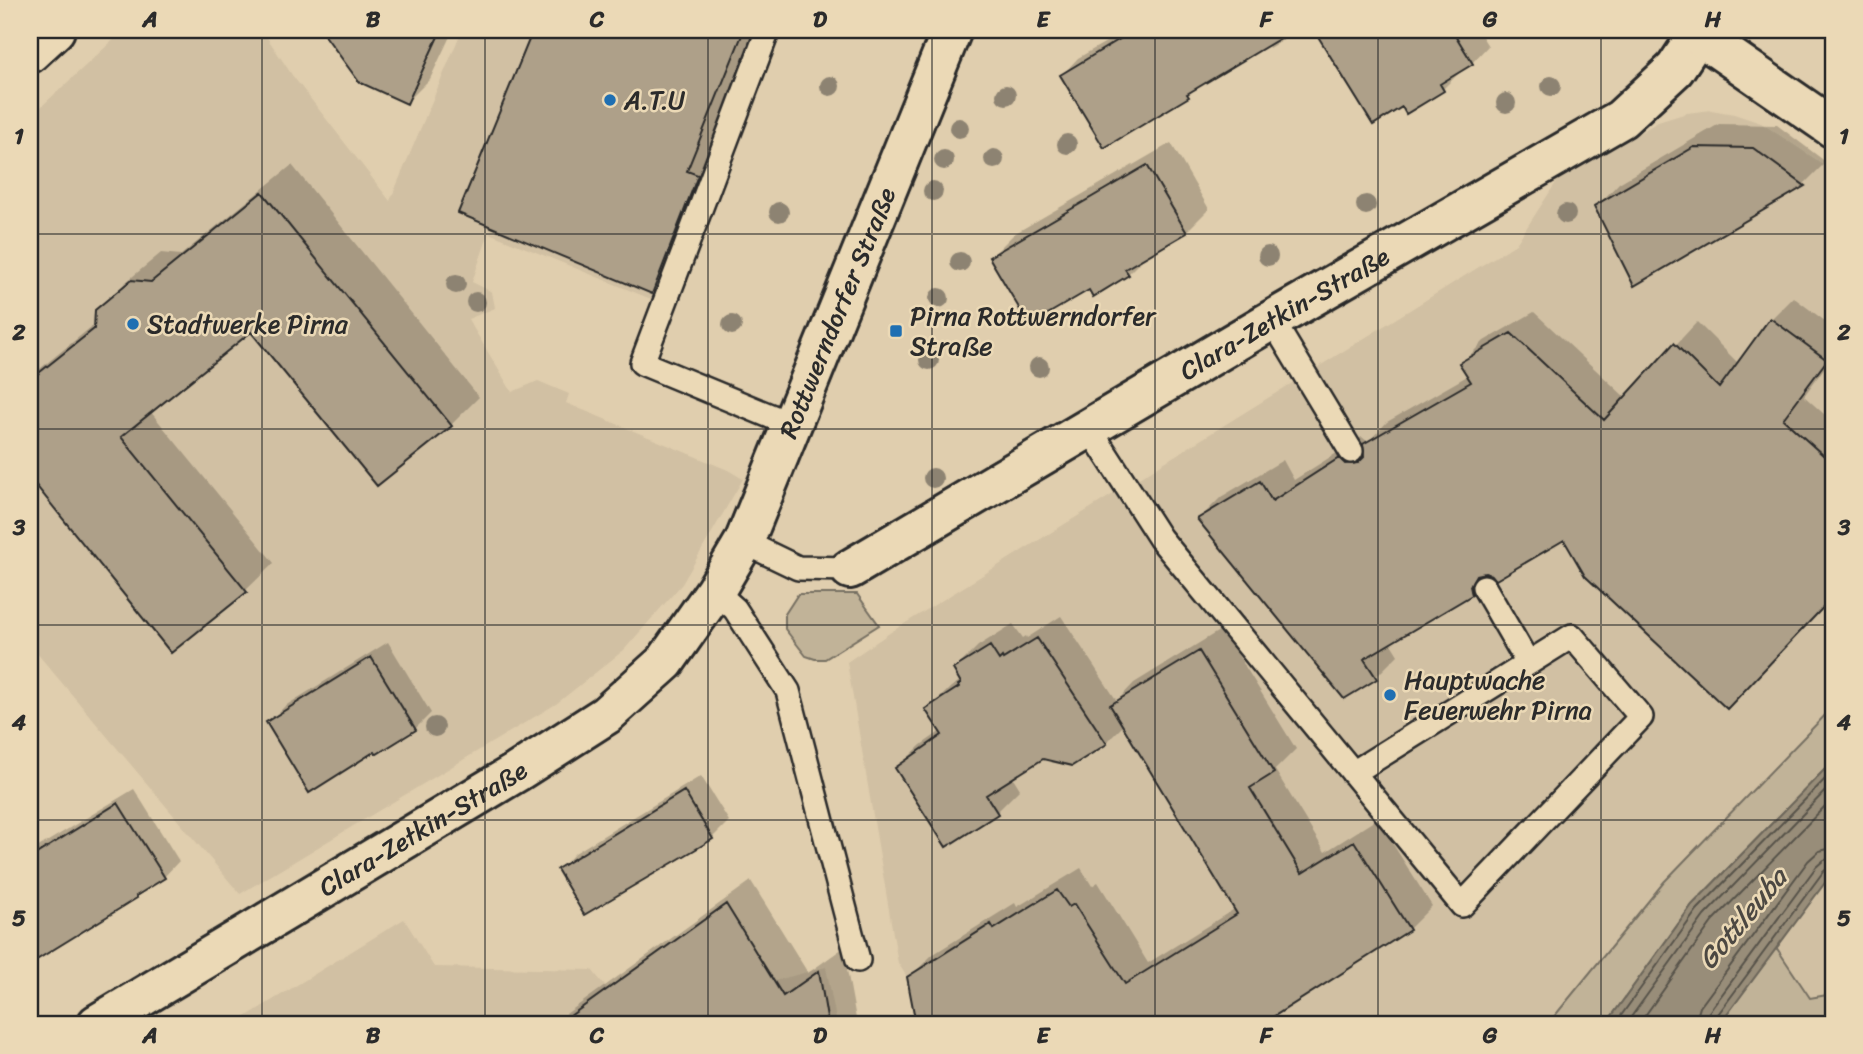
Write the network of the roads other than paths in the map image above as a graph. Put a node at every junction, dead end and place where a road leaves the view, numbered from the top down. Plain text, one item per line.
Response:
1 (55, 30) edge
2 (768, 30) edge
3 (952, 30) edge
4 (1691, 32) edge
5 (30, 53) edge
6 (1833, 128) edge
7 (1272, 320) junction
8 (792, 425) junction
9 (1089, 428) junction
10 (1351, 451) dead end
11 (744, 542) junction
12 (850, 569) joint
13 (1484, 587) dead end
14 (715, 592) junction
15 (1528, 663) junction
16 (1353, 773) junction
17 (858, 960) dead end
18 (97, 1024) edge

1 - 5 main road
2 - 8 lane
3 - 8 main road, Rottwerndorfer Straße
4 - 6 main road
4 - 7 main road, Clara-Zetkin-Straße
7 - 9 main road, Clara-Zetkin-Straße
7 - 10 lane
8 - 11 main road, Rottwerndorfer Straße
9 - 12 main road, Clara-Zetkin-Straße
9 - 16 lane
11 - 12 lane
11 - 14 main road, Rottwerndorfer Straße
13 - 15 lane
14 - 17 lane
14 - 18 main road, Clara-Zetkin-Straße
15 - 16 lane
15 - 16 lane

